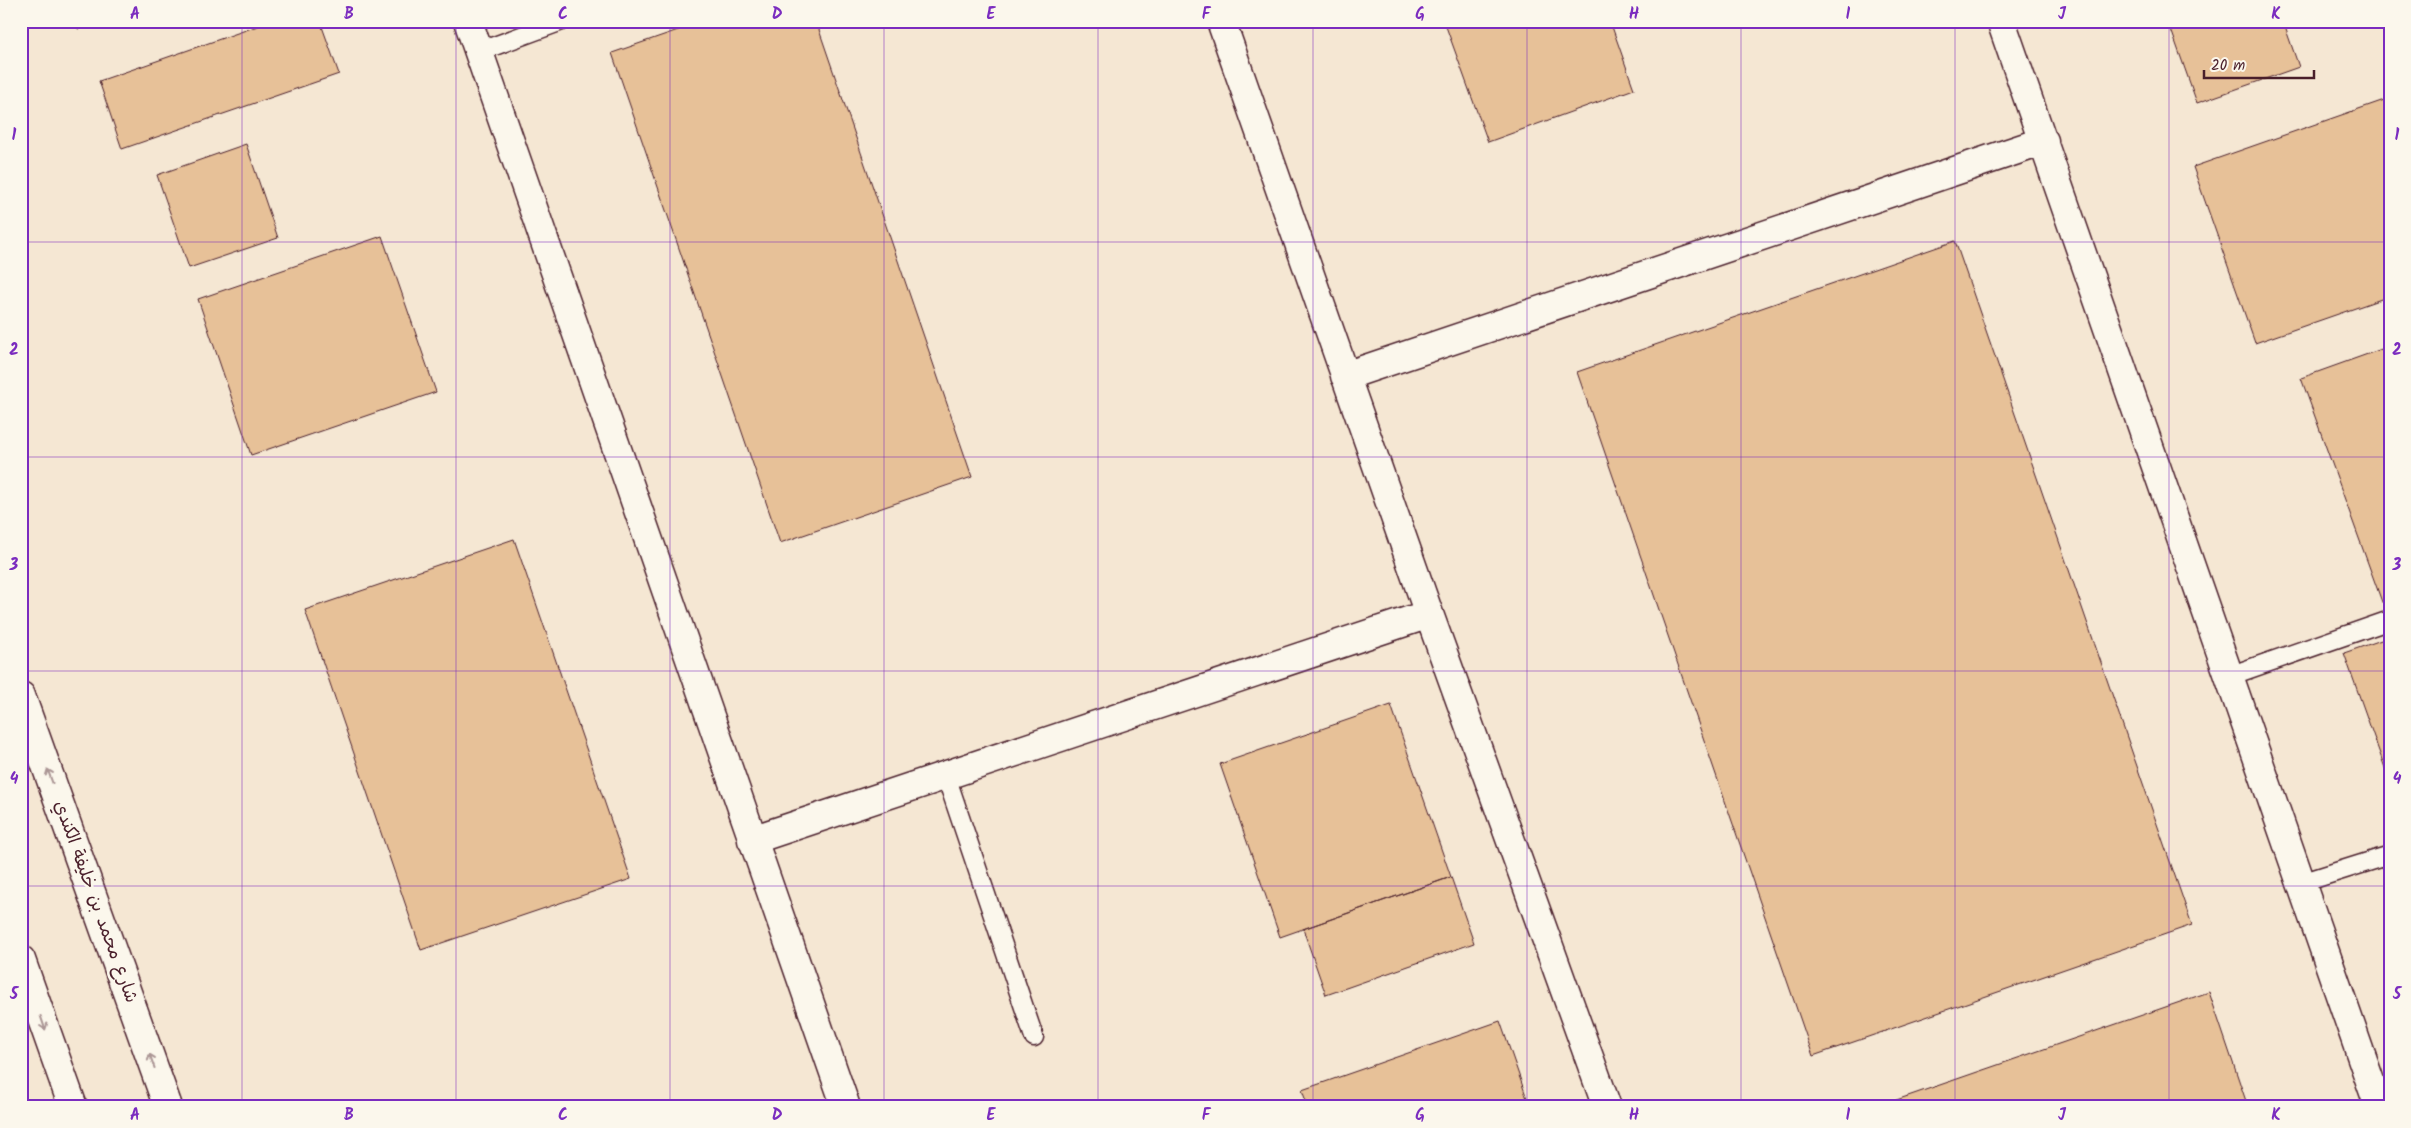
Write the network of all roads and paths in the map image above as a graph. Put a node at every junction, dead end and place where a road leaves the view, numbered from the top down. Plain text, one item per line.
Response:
1 (468, 21) edge
2 (562, 21) edge
3 (1221, 21) edge
4 (2001, 21) edge
5 (478, 52) junction
6 (2044, 141) junction
7 (1345, 376) junction
8 (1429, 614) junction
9 (2390, 620) edge
10 (2229, 676) junction
11 (21, 696) edge
12 (946, 776) junction
13 (752, 840) junction
14 (2390, 855) edge
15 (2302, 883) junction
16 (21, 960) edge
17 (1034, 1037) dead end
18 (73, 1107) edge
19 (168, 1107) edge
20 (846, 1107) edge
21 (1607, 1107) edge
22 (2379, 1107) edge

1 - 5 street
2 - 5 lane
3 - 7 street
4 - 6 street
5 - 13 street
6 - 7 street
6 - 10 street
7 - 8 street
8 - 12 street
8 - 21 street
9 - 10 lane
10 - 15 street
19 -> 11 street, شارع محمد بن خليفة الكندي
12 - 13 street
12 - 17 lane
13 - 20 street
14 - 15 lane
15 - 22 street
16 -> 18 street

